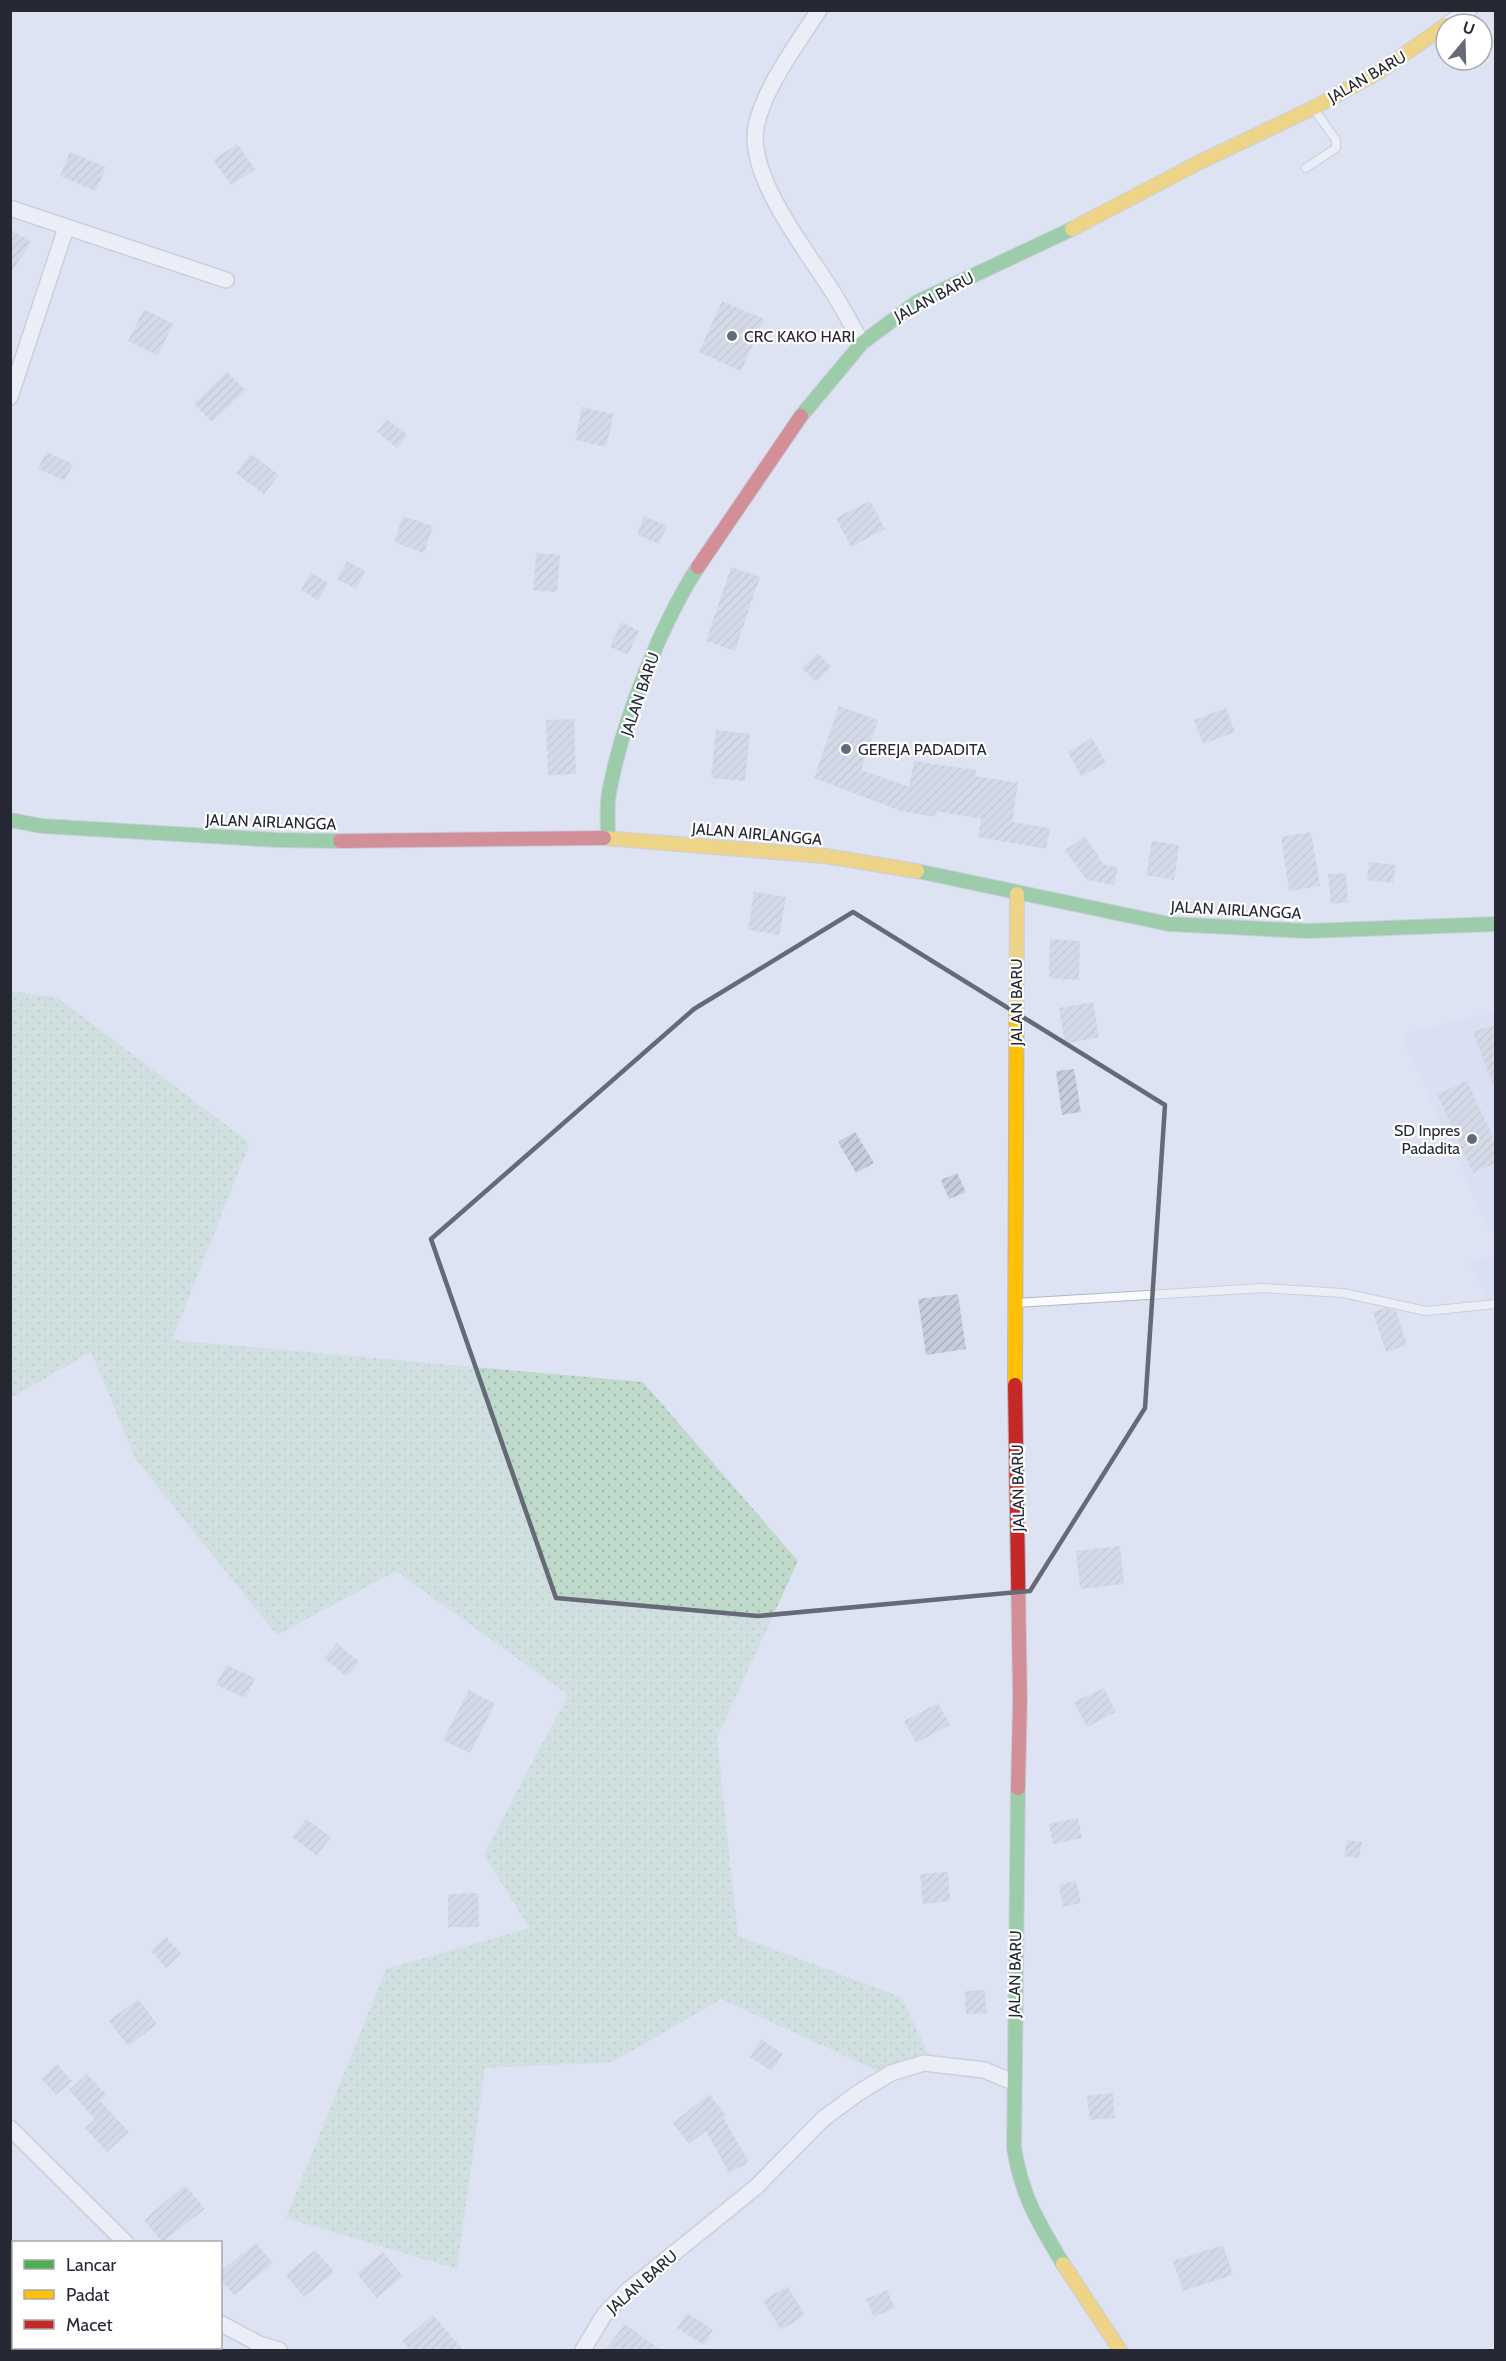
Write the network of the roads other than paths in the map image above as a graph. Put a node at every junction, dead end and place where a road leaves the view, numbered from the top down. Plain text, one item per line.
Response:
1 (819, 10) edge
2 (1434, 34) edge
3 (1313, 108) junction
4 (1306, 168) dead end
5 (10, 208) edge
6 (66, 228) junction
7 (226, 280) dead end
8 (862, 343) junction
9 (10, 397) edge
10 (10, 820) edge
11 (608, 838) junction
12 (1017, 894) junction
13 (1496, 924) edge
14 (1014, 1303) junction
15 (1496, 1304) edge
16 (1012, 2082) junction
17 (13, 2139) edge
18 (124, 2241) edge
19 (222, 2324) edge
20 (279, 2350) edge
21 (583, 2350) edge
22 (1120, 2350) edge

1 - 8 street
2 - 3 street, JALAN BARU
3 - 4 lane
3 - 8 street, JALAN BARU
5 - 6 street
6 - 7 street
6 - 9 street
8 - 11 street, JALAN BARU
10 - 11 street, JALAN AIRLANGGA
11 - 12 street, JALAN AIRLANGGA
12 - 13 street, JALAN AIRLANGGA
12 - 14 street, JALAN BARU
14 - 15 lane
14 - 16 street, JALAN BARU
16 - 21 street, JALAN BARU
16 - 22 street, JALAN BARU
17 - 18 street
19 - 20 street

